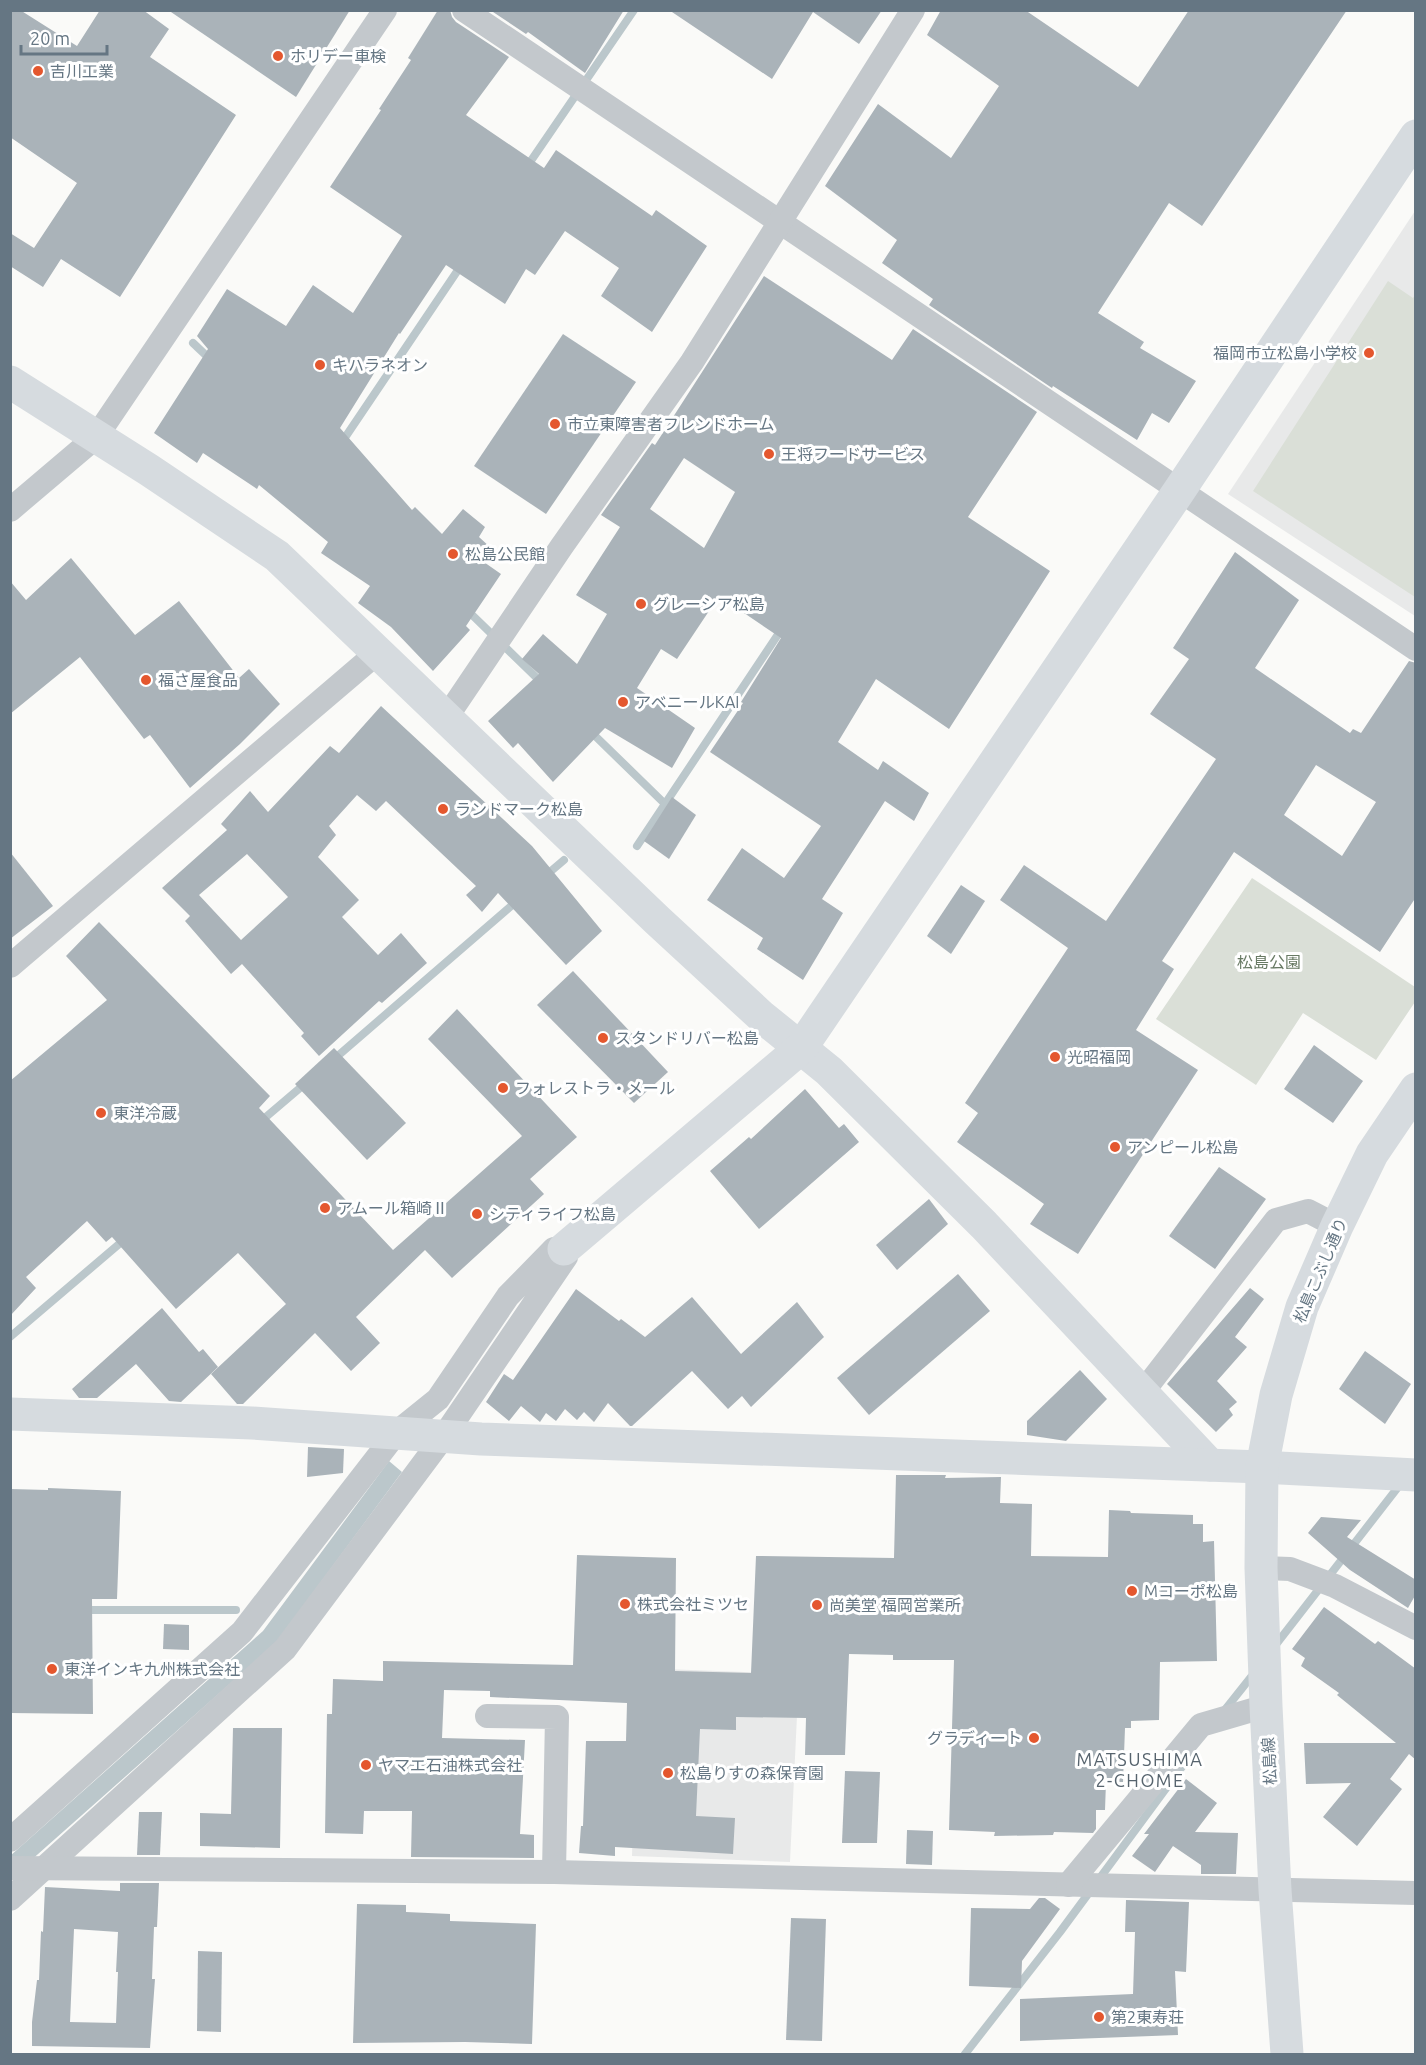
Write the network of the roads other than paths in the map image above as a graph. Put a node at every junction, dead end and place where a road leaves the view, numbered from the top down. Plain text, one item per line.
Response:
1 (385, 10) edge
2 (464, 10) edge
3 (913, 10) edge
4 (1416, 136) edge
5 (780, 223) junction
6 (10, 382) edge
7 (96, 437) junction
8 (1179, 491) junction
9 (10, 510) edge
10 (1416, 649) edge
11 (377, 653) junction
12 (446, 718) junction
13 (10, 966) edge
14 (801, 1048) junction
15 (1416, 1089) edge
16 (1337, 1226) junction
17 (564, 1249) junction
18 (1142, 1393) junction
19 (10, 1414) edge
20 (397, 1432) junction
21 (444, 1436) junction
22 (1210, 1465) junction
23 (1262, 1467) junction
24 (1416, 1475) edge
25 (1261, 1568) junction
26 (1416, 1628) edge
27 (1266, 1706) junction
28 (487, 1716) dead end
29 (10, 1840) edge
30 (10, 1868) edge
31 (46, 1868) junction
32 (554, 1872) junction
33 (1068, 1885) junction
34 (1275, 1890) junction
35 (1416, 1893) edge
36 (10, 1899) edge
37 (1287, 2055) edge

1 - 7 street
2 - 5 street
3 - 5 street
4 - 8 street
5 - 8 street
5 - 12 street
6 - 7 street
7 - 9 street
7 - 11 street
8 - 10 street
8 - 14 street
11 - 12 street
11 - 13 street
12 - 14 street
14 - 17 street
14 - 18 street
15 - 16 street, 松島こぶし通り
16 - 18 street
16 - 23 street, 松島こぶし通り
17 - 20 street
17 - 21 street
18 - 22 street
19 - 20 street
20 - 21 street
20 - 29 street
21 - 22 street
21 - 31 street
22 - 23 street
23 - 24 street
23 - 25 street, 松島線
25 - 26 street
25 - 27 street, 松島線
27 - 33 street
27 - 34 street, 松島線
28 - 32 street
30 - 31 street
31 - 32 street
31 - 36 street
32 - 33 street
33 - 34 street
34 - 35 street
34 - 37 street, 松島線

